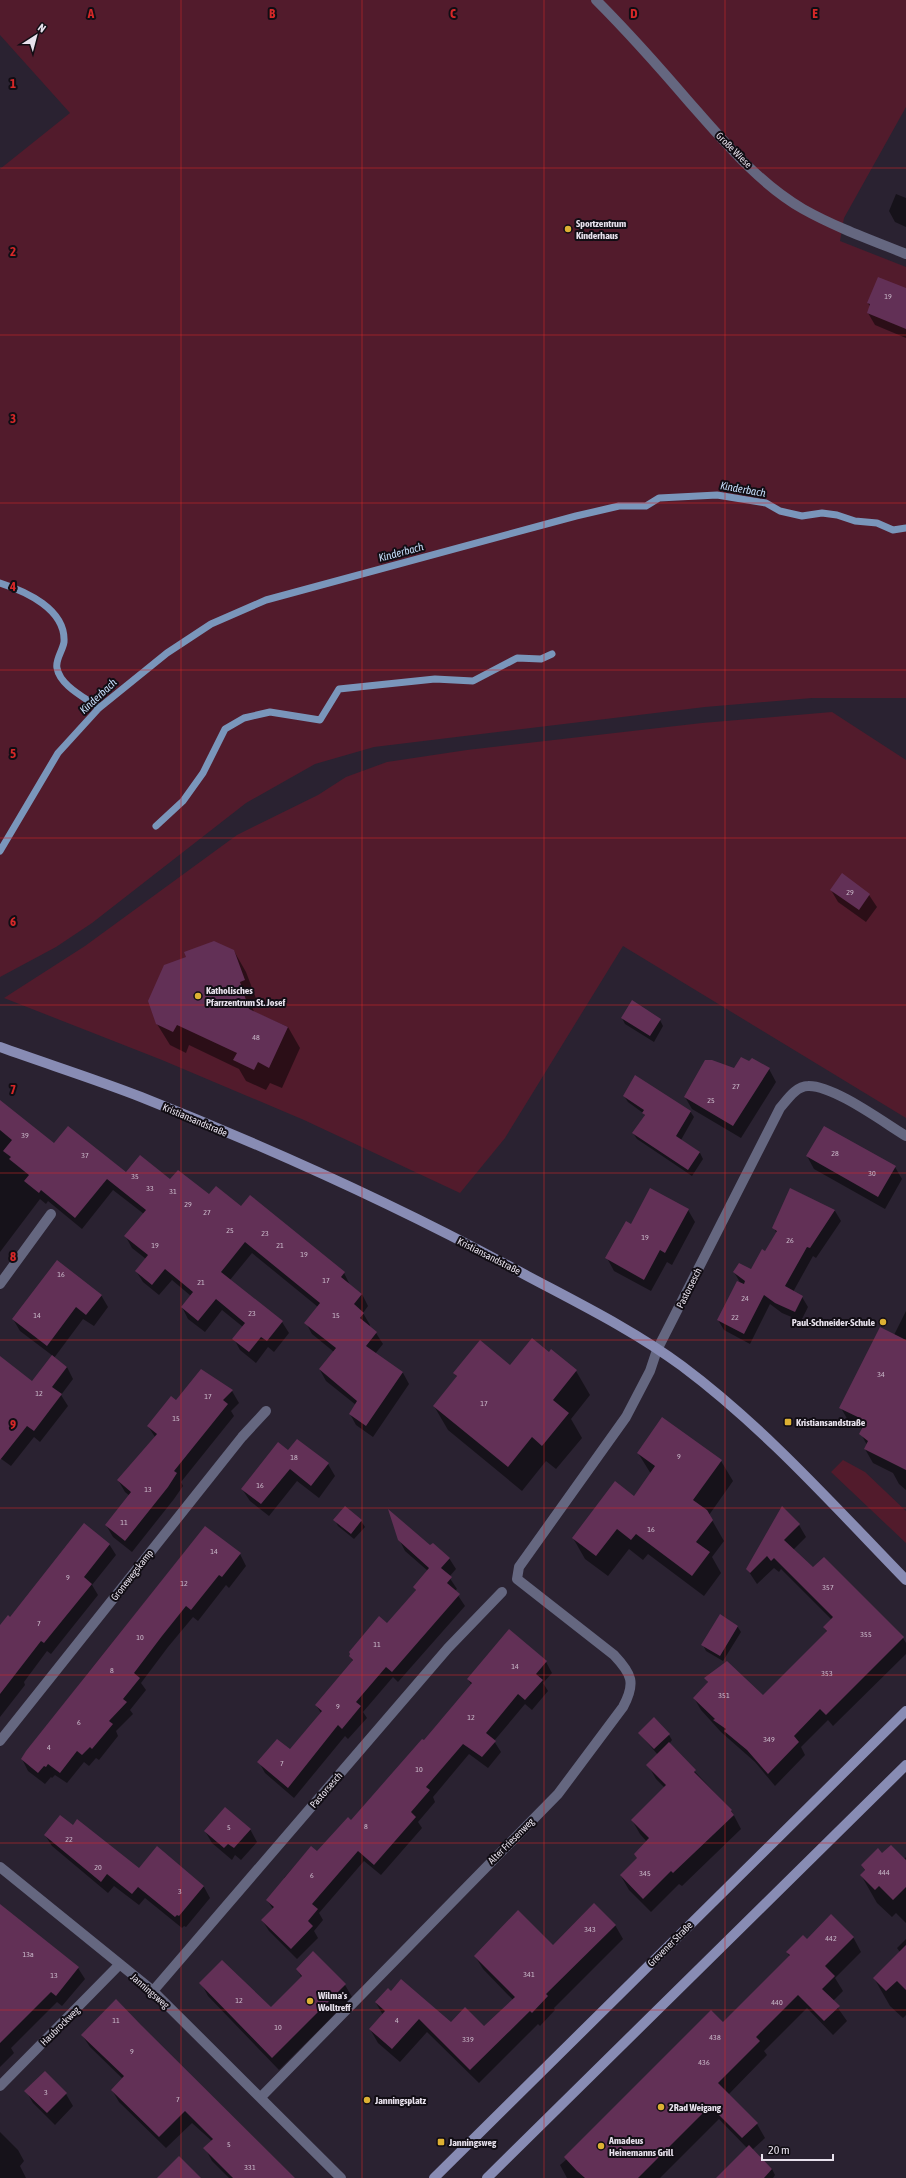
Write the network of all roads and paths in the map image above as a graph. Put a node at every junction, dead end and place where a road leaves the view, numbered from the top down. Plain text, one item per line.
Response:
1 (596, 0) edge
2 (906, 254) edge
3 (0, 1047) edge
4 (906, 1136) edge
5 (51, 1214) dead end
6 (0, 1284) edge
7 (657, 1350) junction
8 (266, 1411) dead end
9 (906, 1580) edge
10 (513, 1581) joint
11 (502, 1592) dead end
12 (906, 1711) edge
13 (0, 1741) edge
14 (906, 1765) edge
15 (0, 1867) edge
16 (119, 1965) junction
17 (153, 1991) junction
18 (0, 2086) edge
19 (260, 2097) junction
20 (341, 2178) edge
21 (434, 2178) edge
22 (487, 2178) edge

1 - 2 street, Große Wiese
3 - 7 main road, Kristiansandstraße
4 - 7 street, Pastorsesch
5 - 6 street
7 - 9 main road, Kristiansandstraße
7 - 10 street, Pastorsesch
8 - 13 street, Gronewegskamp
10 - 19 street, Alter Friesenweg
11 - 17 street, Pastorsesch
12 - 21 main road, Grevener Straße
14 - 22 main road
15 - 16 street, Janningsweg
16 - 17 street, Janningsweg
16 - 18 street, Haubrockweg
17 - 19 street, Janningsweg
19 - 20 street, Janningsweg

